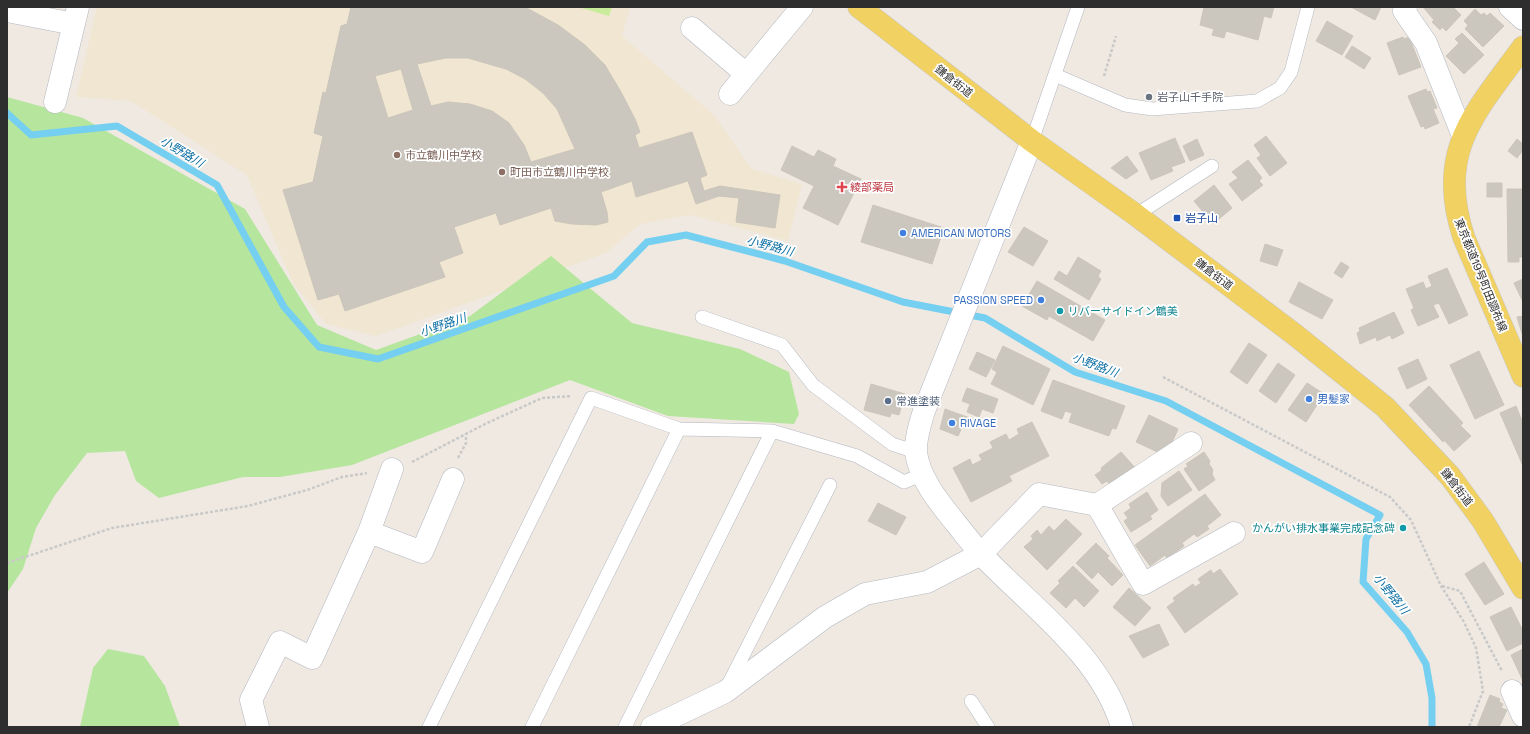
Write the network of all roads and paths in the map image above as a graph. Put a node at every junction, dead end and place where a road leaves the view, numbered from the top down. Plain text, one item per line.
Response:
1 (802, 7) edge
2 (858, 7) edge
3 (1078, 7) edge
4 (1308, 7) edge
5 (1406, 7) edge
6 (1510, 7) edge
7 (7, 10) edge
8 (76, 16) edge
9 (1523, 19) edge
10 (692, 28) dead end
11 (1116, 36) dead end
12 (1523, 47) edge
13 (746, 74) junction
14 (1055, 75) junction
15 (730, 94) dead end
16 (1098, 94) junction
17 (55, 102) dead end
18 (1463, 136) junction
19 (1032, 141) junction
20 (1212, 166) dead end
21 (1136, 215) junction
22 (702, 317) dead end
23 (1523, 376) edge
24 (1163, 377) dead end
25 (591, 398) junction
26 (679, 429) junction
27 (772, 431) junction
28 (466, 434) junction
29 (1191, 443) dead end
30 (466, 444) dead end
31 (916, 452) junction
32 (392, 469) junction
33 (923, 474) junction
34 (453, 479) dead end
35 (830, 486) dead end
36 (1097, 505) junction
37 (369, 532) junction
38 (1234, 533) dead end
39 (981, 554) junction
40 (7, 563) edge
41 (1441, 586) junction
42 (1523, 588) edge
43 (1507, 682) joint
44 (725, 692) junction
45 (971, 701) dead end
46 (1523, 716) edge
47 (258, 727) edge
48 (428, 727) edge
49 (532, 727) edge
50 (625, 727) edge
51 (652, 727) edge
52 (988, 727) edge
53 (1122, 727) edge
54 (1469, 727) edge

1 - 13 street
2 - 19 main road, 鎌倉街道
3 - 14 lane
4 - 16 lane
5 - 18 street
6 - 9 street
7 - 8 street
8 - 17 street
10 - 13 street
11 - 16 path
12 - 18 main road, 東京都道19号町田調布線
13 - 15 street
14 - 16 lane
14 - 19 lane
18 - 23 main road, 東京都道19号町田調布線
19 - 21 main road, 鎌倉街道
19 - 31 street
20 - 21 lane
21 - 42 main road, 鎌倉街道
22 - 31 lane
24 - 41 path
25 - 26 lane
25 - 28 path
25 - 48 lane
26 - 27 lane
26 - 49 lane
27 - 33 lane
27 - 50 lane
28 - 30 path
28 - 32 path
29 - 36 street
31 - 33 street
32 - 37 street
32 - 40 path
33 - 39 street
34 - 37 street
35 - 44 lane
36 - 38 street
36 - 39 street
37 - 47 street
39 - 44 street
39 - 53 street
41 - 43 path
41 - 54 path
43 - 46 street
44 - 51 street
45 - 52 lane

